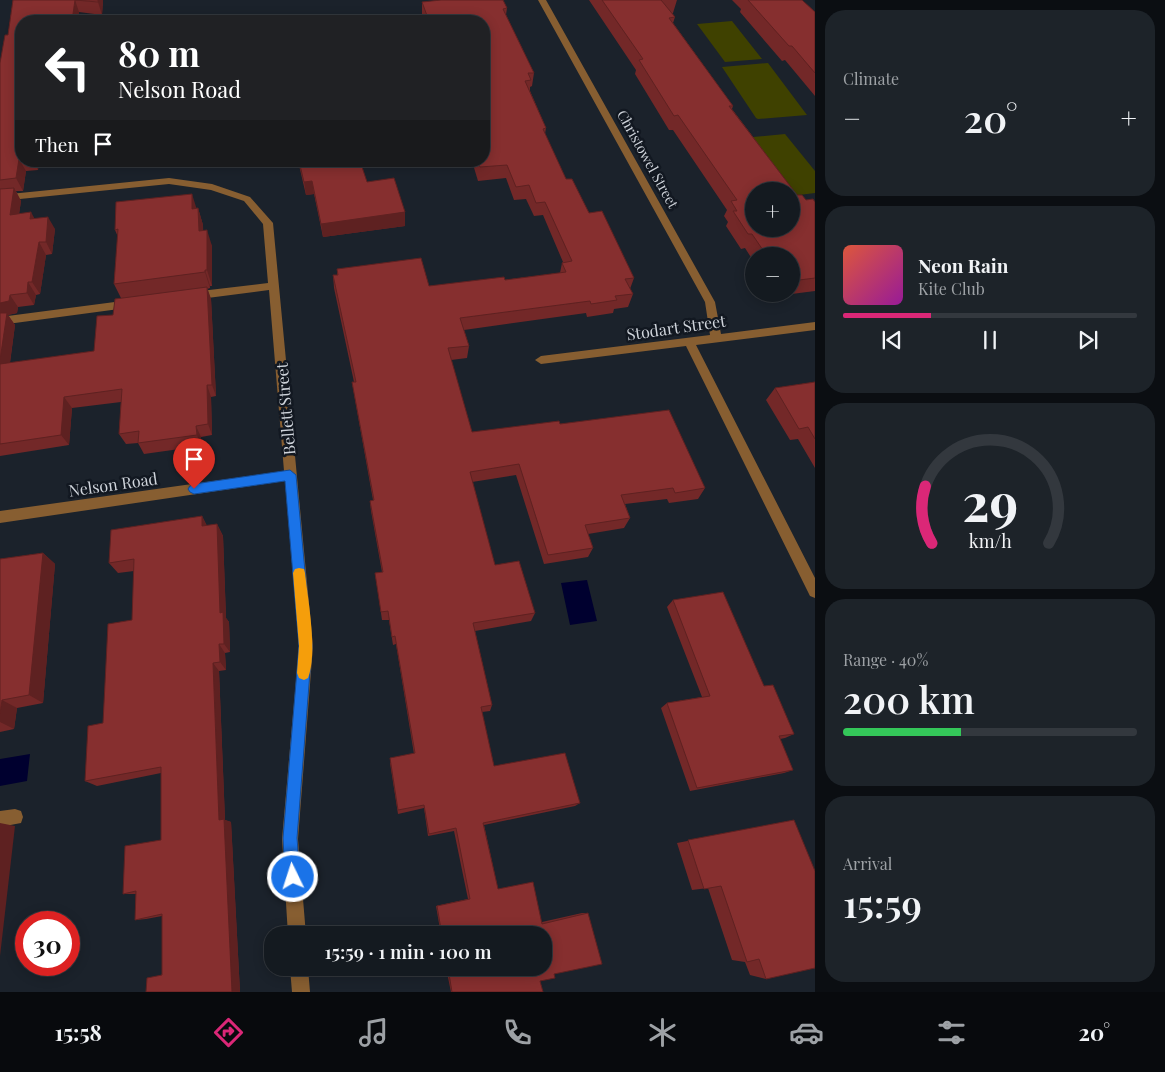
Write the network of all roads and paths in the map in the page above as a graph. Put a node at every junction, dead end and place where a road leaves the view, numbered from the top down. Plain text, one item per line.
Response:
1 (542, 0) edge
2 (0, 198) edge
3 (274, 286) junction
4 (176, 298) edge
5 (137, 303) edge
6 (0, 321) edge
7 (815, 326) edge
8 (716, 338) junction
9 (688, 342) junction
10 (541, 360) dead end
11 (290, 475) junction
12 (0, 517) edge
13 (815, 592) edge
14 (296, 926) edge
15 (300, 976) edge
16 (301, 992) edge

1 - 8 street, Christowel Street
2 - 3 street, Bellett Street
3 - 4 street
3 - 11 street, Bellett Street
5 - 6 street
7 - 8 street, Stodart Street
8 - 9 street, Stodart Street
9 - 10 street, Stodart Street
9 - 13 street
11 - 12 street, Nelson Road
11 - 14 street, Bellett Street
15 - 16 street

